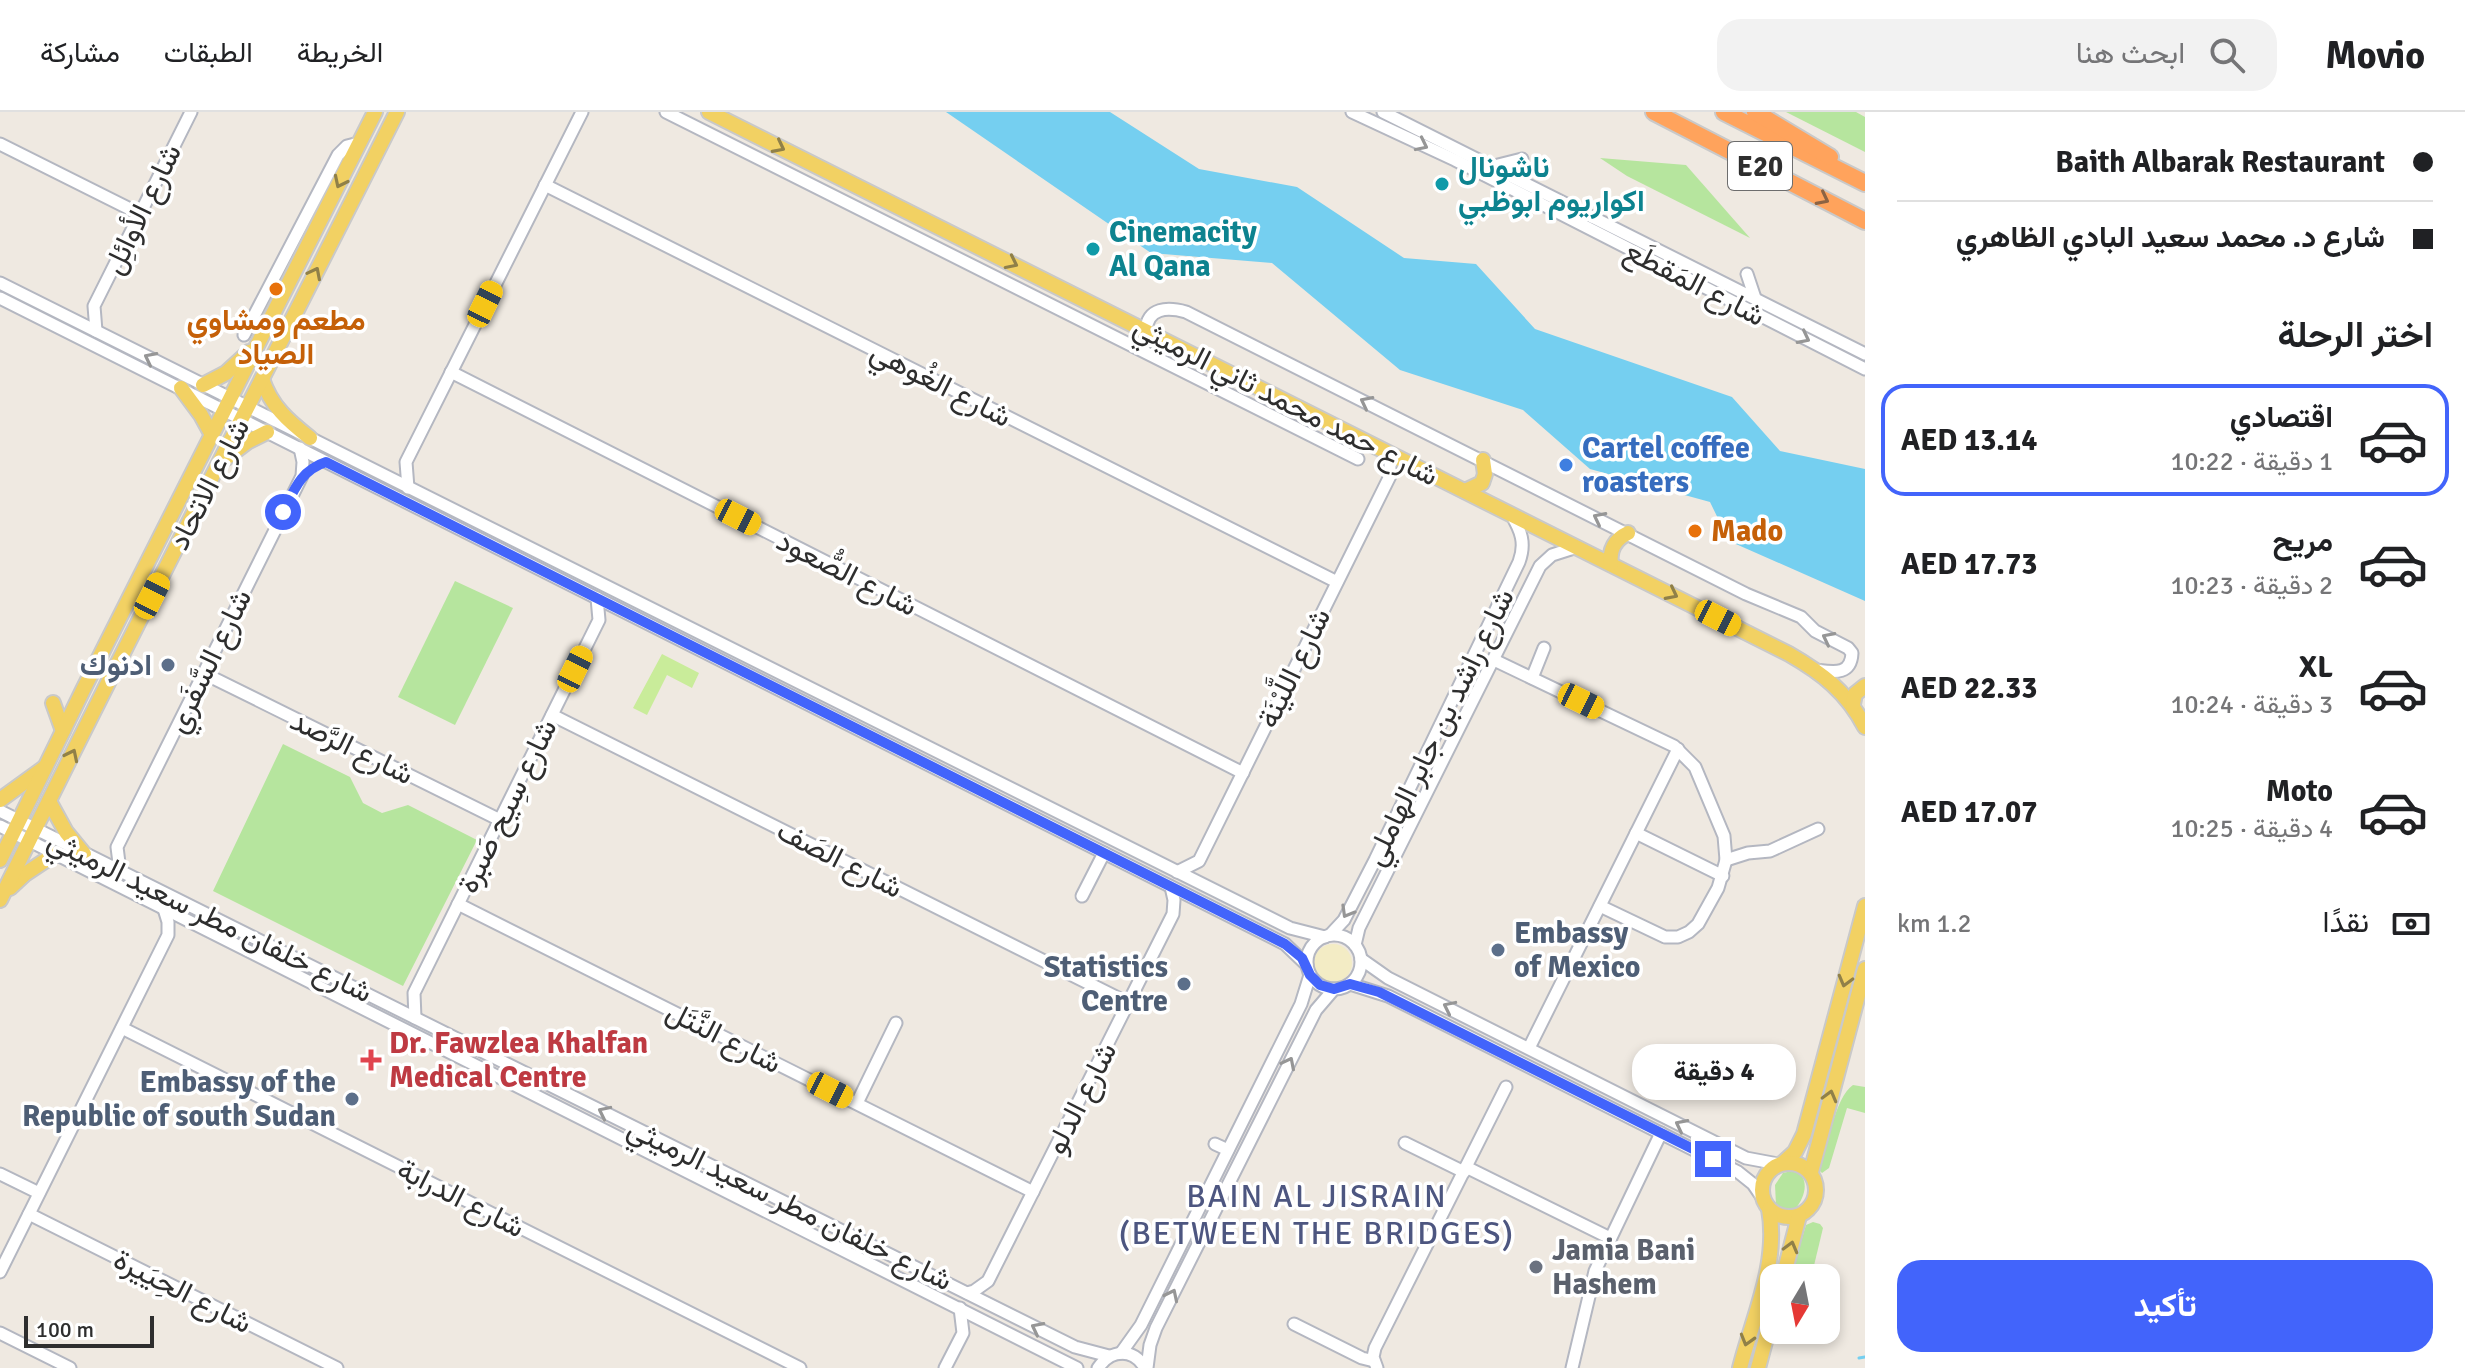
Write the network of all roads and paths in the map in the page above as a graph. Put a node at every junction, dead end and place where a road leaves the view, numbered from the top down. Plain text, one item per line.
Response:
1 (191, 112) edge
2 (375, 112) edge
3 (397, 112) edge
4 (582, 112) edge
5 (666, 112) edge
6 (709, 112) edge
7 (1352, 112) edge
8 (1383, 112) edge
9 (1654, 112) edge
10 (1724, 112) edge
11 (1755, 112) edge
12 (359, 143) junction
13 (0, 144) edge
14 (1522, 159) dead end
15 (1494, 166) junction
16 (1848, 175) junction
17 (1865, 183) edge
18 (545, 185) junction
19 (140, 214) junction
20 (1865, 221) edge
21 (1747, 274) dead end
22 (273, 280) junction
23 (0, 283) edge
24 (1059, 286) junction
25 (284, 295) junction
26 (0, 298) edge
27 (1757, 299) junction
28 (1050, 304) junction
29 (94, 306) junction
30 (1754, 313) junction
31 (73, 320) junction
32 (96, 331) junction
33 (1146, 331) junction
34 (244, 335) dead end
35 (263, 337) junction
36 (1865, 354) edge
37 (1865, 369) edge
38 (451, 372) junction
39 (262, 379) junction
40 (203, 385) junction
41 (181, 388) junction
42 (228, 404) junction
43 (245, 413) junction
44 (1322, 418) junction
45 (267, 432) junction
46 (212, 435) junction
47 (1313, 437) junction
48 (305, 443) junction
49 (1390, 453) junction
50 (1358, 459) dead end
51 (1483, 460) junction
52 (326, 462) junction
53 (406, 462) junction
54 (1410, 463) junction
55 (221, 464) junction
56 (302, 476) junction
57 (385, 476) junction
58 (1390, 476) junction
59 (408, 488) junction
60 (1465, 491) junction
61 (440, 504) junction
62 (1511, 514) junction
63 (433, 515) junction
64 (1628, 533) junction
65 (1577, 547) junction
66 (1611, 564) junction
67 (1337, 582) junction
68 (597, 598) junction
69 (621, 610) junction
70 (599, 620) junction
71 (1544, 648) dead end
72 (1494, 660) junction
73 (1816, 670) junction
74 (203, 673) junction
75 (1532, 678) junction
76 (1865, 686) edge
77 (53, 703) dead end
78 (1853, 704) junction
79 (552, 715) junction
80 (1865, 727) edge
81 (63, 731) junction
82 (1678, 749) junction
83 (47, 765) junction
84 (1243, 773) junction
85 (0, 800) edge
86 (49, 801) junction
87 (0, 811) edge
88 (500, 820) junction
89 (11, 827) edge
90 (1089, 828) junction
91 (1818, 829) dead end
92 (1636, 833) junction
93 (32, 835) junction
94 (1082, 841) junction
95 (117, 847) junction
96 (1104, 853) junction
97 (55, 854) junction
98 (88, 855) junction
99 (0, 859) edge
100 (1726, 860) junction
101 (1199, 861) junction
102 (120, 871) junction
103 (1177, 872) junction
104 (1723, 876) junction
105 (1203, 885) junction
106 (1171, 887) junction
107 (1082, 896) dead end
108 (1, 898) edge
109 (1195, 898) junction
110 (458, 904) junction
111 (1600, 906) junction
112 (1865, 906) edge
113 (164, 909) junction
114 (1173, 914) junction
115 (192, 923) junction
116 (234, 927) junction
117 (168, 935) junction
118 (1327, 936) junction
119 (228, 940) junction
120 (1355, 945) junction
121 (1361, 959) junction
122 (1865, 969) edge
123 (1308, 970) junction
124 (1350, 984) junction
125 (1334, 989) junction
126 (414, 993) junction
127 (1128, 1003) junction
128 (393, 1006) junction
129 (415, 1018) junction
130 (896, 1023) dead end
131 (122, 1028) junction
132 (1529, 1048) junction
133 (1506, 1087) dead end
134 (857, 1103) junction
135 (1661, 1133) junction
136 (1405, 1143) dead end
137 (1215, 1144) dead end
138 (1228, 1150) junction
139 (1780, 1164) junction
140 (1465, 1170) junction
141 (1811, 1172) junction
142 (0, 1174) edge
143 (1033, 1192) junction
144 (39, 1193) junction
145 (1767, 1204) junction
146 (29, 1214) junction
147 (1799, 1216) junction
148 (1610, 1238) junction
149 (898, 1258) junction
150 (1787, 1264) edge
151 (0, 1272) edge
152 (891, 1273) junction
153 (988, 1281) junction
154 (967, 1293) junction
155 (992, 1305) junction
156 (960, 1308) junction
157 (983, 1319) junction
158 (1294, 1324) dead end
159 (0, 1333) edge
160 (963, 1333) junction
161 (1764, 1344) edge
162 (1115, 1354) junction
163 (1376, 1364) edge
164 (70, 1368) edge
165 (337, 1368) edge
166 (800, 1368) edge
167 (945, 1368) edge
168 (1077, 1368) edge
169 (1098, 1368) edge
170 (1146, 1368) edge
171 (1572, 1368) edge
172 (1740, 1368) edge
173 (1758, 1368) edge

1 - 19 street, شارع الأوائِل
2 - 12 main road, شارع الاتحاد
39 -> 3 main road, شارع الاتحاد
4 - 18 street
5 - 28 street
6 -> 24 main road, شارع حمد محمد ثاني الرميثي
7 -> 30 street, شارع المَقطَع
8 - 15 street, شارع المَقطَع
9 -> 20 highway, E20
10 - 16 highway, E20
11 - 16 highway
12 - 22 street
12 -> 25 main road, شارع الاتحاد
13 - 19 street
14 - 15 street
15 - 27 street, شارع المَقطَع
16 - 17 highway, E20
18 - 38 street
18 - 67 street, شارع الغُوهي
19 - 29 street, شارع الأوائِل
21 - 27 street
22 - 25 main road
22 - 34 street
23 - 31 street
24 - 28 street
24 - 33 main road, شارع حمد محمد ثاني الرميثي
25 - 35 main road, شارع الاتحاد
26 - 41 street
27 - 30 street
27 - 36 street, شارع المَقطَع
28 - 47 street
29 - 31 street, شارع الأوائِل
29 - 32 street, شارع الأوائِل
30 -> 37 street, شارع المَقطَع
31 - 32 street
40 -> 32 street
33 - 44 main road, شارع حمد محمد ثاني الرميثي
51 -> 33 street
35 - 40 main road
35 - 42 main road, شارع الاتحاد
38 - 53 street
38 - 84 street, شارع الصُّعود
39 - 43 main road, شارع الاتحاد
39 - 48 main road
40 - 42 street
41 - 42 street
41 - 46 main road
42 - 43 street
42 - 46 main road, شارع الاتحاد
43 - 45 street
43 - 48 street
43 - 55 main road, شارع الاتحاد
44 - 47 street
44 - 49 main road, شارع حمد محمد ثاني الرميثي
45 - 48 street
45 - 55 main road
46 - 81 main road, شارع الاتحاد
47 - 50 street
48 - 52 street
48 - 56 street
48 - 57 street
49 - 54 main road, شارع حمد محمد ثاني الرميثي
49 - 58 street, شارع اللَّيْنَة
51 - 60 main road
64 -> 51 street
52 - 56 street
52 - 63 street
53 - 57 street
53 - 59 street
54 - 58 street
54 - 60 main road, شارع حمد محمد ثاني الرميثي
86 -> 55 main road, شارع الاتحاد
56 - 74 street, شارع السَّفَري
57 - 59 street
58 - 67 street, شارع اللَّيْنَة
59 - 61 street
60 - 62 main road, شارع حمد محمد ثاني الرميثي
61 - 63 street
61 - 90 street
62 - 65 main road, شارع حمد محمد ثاني الرميثي
62 -> 118 street, شارع راشد بن جابر الهاملي
63 - 68 street
64 - 66 main road
73 -> 64 street
65 - 66 main road, شارع حمد محمد ثاني الرميثي
65 - 72 street, شارع راشد بن جابر الهاملي
66 -> 73 main road, شارع حمد محمد ثاني الرميثي
67 - 84 street, شارع اللَّيْنَة
68 - 69 street
68 - 70 street
69 - 70 street
69 - 94 street
70 - 79 street, شارع سِيح صَبرة
71 - 75 street
72 - 75 street
72 - 120 street, شارع راشد بن جابر الهاملي
73 - 78 main road, شارع حمد محمد ثاني الرميثي
74 - 88 street, شارع الرَّصد
74 - 95 street, شارع السَّفَري
75 - 82 street
76 - 78 main road
77 - 81 main road
78 - 80 main road, شارع حمد محمد ثاني الرميثي
79 - 88 street, شارع سِيح صَبرة
79 - 127 street, شارع الصَف
81 - 83 main road, شارع الاتحاد
82 - 92 street
82 - 100 street
83 - 85 main road
83 - 89 main road, شارع الاتحاد
84 - 101 street, شارع اللَّيْنَة
86 - 93 main road, شارع الاتحاد
86 - 98 main road
87 - 89 street, شارع خلفان مطر سعيد الرميثي
88 - 110 street, شارع سِيح صَبرة
89 - 93 street, شارع خلفان مطر سعيد الرميثي
89 - 99 main road, شارع الاتحاد
90 - 94 street
90 - 103 street
91 - 100 street
92 - 104 street
92 - 111 street
93 - 97 street, شارع خلفان مطر سعيد الرميثي
93 - 98 street, شارع خلفان مطر سعيد الرميثي
93 - 108 main road, شارع الاتحاد
94 - 96 street
95 - 98 street
95 - 102 street
96 - 106 street
96 - 107 street
97 - 108 main road
97 - 113 street, شارع خلفان مطر سعيد الرميثي
98 - 102 street, شارع خلفان مطر سعيد الرميثي
100 - 104 street
101 - 103 street
101 - 105 street
102 - 116 street, شارع خلفان مطر سعيد الرميثي
103 - 105 street
104 - 111 street
105 - 118 street
106 - 109 street
106 - 114 street
109 - 114 street, شارع الدلو
109 - 123 street
110 - 126 street, شارع سِيح صَبرة
110 - 134 street, شارع النَّتَل
111 - 132 street
112 -> 139 main road
113 - 115 street, شارع خلفان مطر سعيد الرميثي
113 - 117 street
114 - 127 street, شارع الدلو
115 - 117 street
115 - 119 street, شارع خلفان مطر سعيد الرميثي
116 - 119 street
116 - 128 street, شارع خلفان مطر سعيد الرميثي
117 - 131 street
118 - 120 street
118 - 123 street
119 - 152 street, شارع خلفان مطر سعيد الرميثي
120 - 121 street
121 - 124 street
132 -> 121 street
141 -> 122 main road
123 - 125 street
123 - 138 street
124 - 125 street
124 - 135 street
170 -> 125 street
126 - 128 street
126 - 129 street, شارع سِيح صَبرة
127 - 143 street, شارع الدلو
128 - 129 street, شارع خلفان مطر سعيد الرميثي
149 -> 129 street, شارع خلفان مطر سعيد الرميثي
130 - 134 street
131 - 144 street
131 - 166 street, شارع الدرابة
139 -> 132 street
133 - 140 street
134 - 143 street, شارع النَّتَل
135 - 145 street
135 - 148 street
136 - 140 street
137 - 138 street
138 - 162 street
139 - 141 main road
139 - 145 main road
140 - 148 street
140 - 163 street
141 - 147 main road
142 - 144 street
143 - 153 street, شارع الدلو
144 - 146 street
145 - 147 main road
145 -> 172 main road
146 - 151 street
146 - 165 street, شارع الحِيَيرة
150 -> 147 main road
148 - 171 street
149 - 152 street
149 - 154 street, شارع خلفان مطر سعيد الرميثي
152 - 156 street, شارع خلفان مطر سعيد الرميثي
153 - 154 street
153 - 155 street
154 - 155 street, شارع خلفان مطر سعيد الرميثي
162 -> 155 street, شارع خلفان مطر سعيد الرميثي
156 - 157 street, شارع خلفان مطر سعيد الرميثي
156 - 160 street
157 - 160 street
157 - 168 street, شارع خلفان مطر سعيد الرميثي
158 - 163 street
159 - 164 street
160 - 167 street
161 - 173 main road
162 - 169 street
162 - 170 street, شارع خلفان مطر سعيد الرميثي

